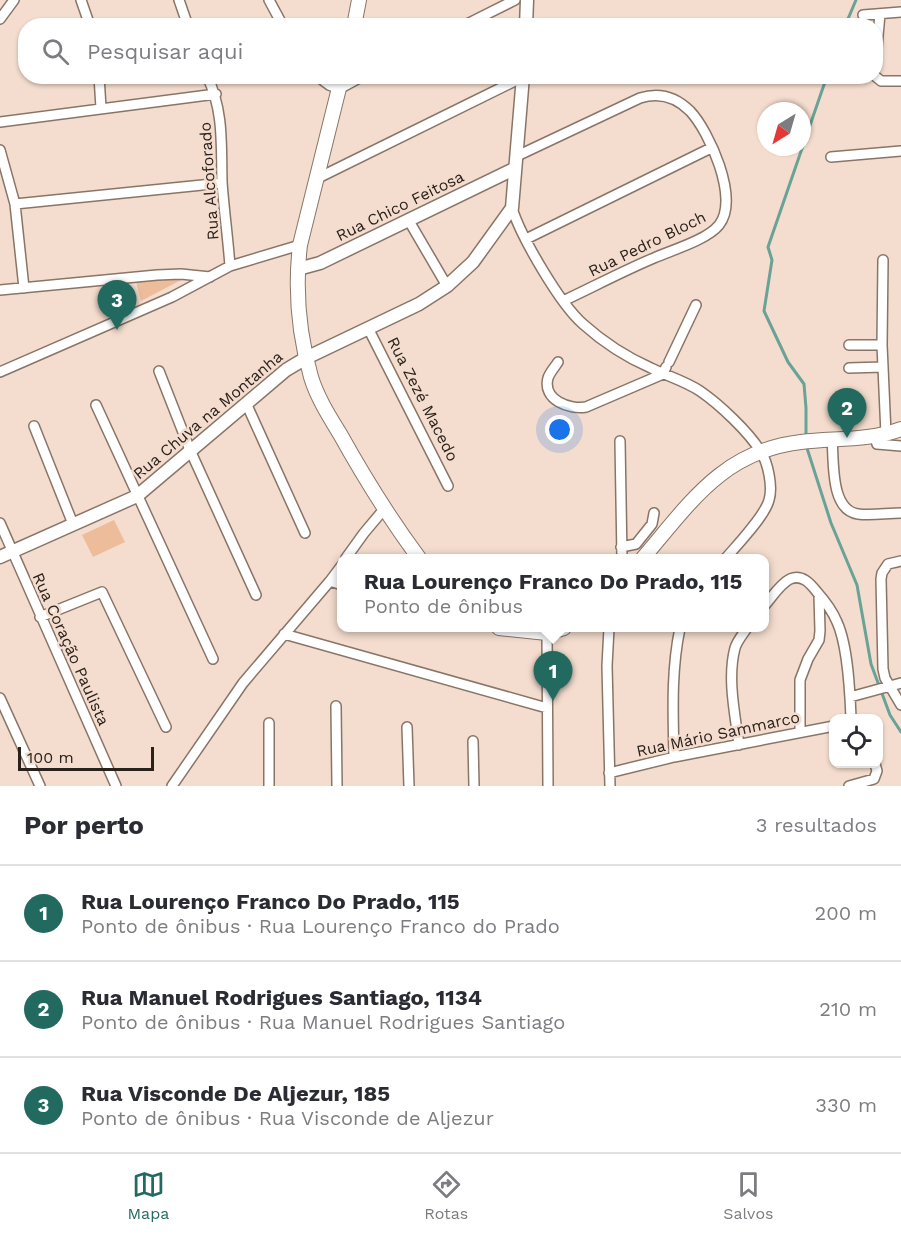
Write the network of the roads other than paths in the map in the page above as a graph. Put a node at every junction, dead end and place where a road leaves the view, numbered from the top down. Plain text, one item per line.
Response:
1 (14, 0) edge
2 (81, 0) edge
3 (179, 0) edge
4 (269, 0) edge
5 (359, 0) edge
6 (515, 0) edge
7 (527, 0) edge
8 (901, 12) edge
9 (880, 14) junction
10 (863, 15) dead end
11 (87, 18) edge
12 (185, 18) edge
13 (279, 18) edge
14 (356, 18) edge
15 (479, 18) edge
16 (526, 18) edge
17 (880, 18) edge
18 (0, 19) edge
19 (883, 81) edge
20 (901, 81) edge
21 (100, 84) edge
22 (211, 84) edge
23 (341, 84) edge
24 (509, 84) edge
25 (522, 84) edge
26 (216, 94) junction
27 (101, 108) junction
28 (0, 122) edge
29 (711, 148) junction
30 (0, 150) edge
31 (901, 152) edge
32 (517, 156) junction
33 (831, 158) dead end
34 (514, 169) junction
35 (318, 178) junction
36 (222, 183) junction
37 (15, 204) junction
38 (512, 208) junction
39 (409, 221) junction
40 (526, 239) junction
41 (300, 244) junction
42 (883, 260) dead end
43 (230, 267) junction
44 (298, 269) junction
45 (211, 277) junction
46 (447, 286) junction
47 (24, 288) junction
48 (0, 290) edge
49 (563, 301) junction
50 (696, 305) dead end
51 (368, 328) junction
52 (849, 345) dead end
53 (882, 345) junction
54 (306, 358) junction
55 (558, 362) dead end
56 (883, 367) junction
57 (666, 368) junction
58 (849, 368) dead end
59 (159, 371) dead end
60 (0, 372) edge
61 (246, 403) junction
62 (96, 405) dead end
63 (34, 426) dead end
64 (901, 429) edge
65 (880, 435) junction
66 (828, 439) junction
67 (620, 441) dead end
68 (901, 446) edge
69 (190, 450) junction
70 (761, 451) junction
71 (448, 486) dead end
72 (137, 496) junction
73 (385, 508) junction
74 (654, 513) dead end
75 (901, 513) edge
76 (0, 523) edge
77 (73, 524) junction
78 (305, 533) dead end
79 (621, 547) junction
80 (12, 551) junction
81 (349, 554) edge
82 (416, 554) edge
83 (622, 554) edge
84 (647, 554) edge
85 (729, 554) edge
86 (0, 556) edge
87 (901, 561) edge
88 (337, 572) edge
89 (330, 581) junction
90 (337, 583) edge
91 (818, 593) junction
92 (256, 595) dead end
93 (769, 600) edge
94 (40, 617) junction
95 (539, 632) edge
96 (550, 632) edge
97 (609, 632) edge
98 (679, 632) edge
99 (744, 632) edge
100 (547, 633) junction
101 (284, 634) junction
102 (213, 659) dead end
103 (901, 682) edge
104 (887, 687) junction
105 (0, 698) edge
106 (850, 698) junction
107 (901, 705) edge
108 (336, 706) dead end
109 (548, 708) junction
110 (851, 714) edge
111 (269, 723) dead end
112 (166, 727) dead end
113 (407, 727) dead end
114 (829, 727) edge
115 (800, 732) junction
116 (473, 741) dead end
117 (739, 745) junction
118 (674, 757) junction
119 (876, 768) edge
120 (609, 773) junction
121 (40, 786) edge
122 (116, 786) edge
123 (172, 786) edge
124 (268, 786) edge
125 (337, 786) edge
126 (409, 786) edge
127 (474, 786) edge
128 (548, 786) edge
129 (610, 786) edge
130 (849, 786) edge

1 - 18 street
2 - 11 street
3 - 12 street
4 - 13 street
5 - 14 main road
6 - 15 street
7 - 16 street
8 - 9 street
9 - 10 street
9 - 17 street
19 - 20 street
21 - 27 street
22 - 26 street, Rua Alcoforado
23 - 35 main road
24 - 35 street
25 - 32 street
26 - 27 street
26 - 36 street, Rua Alcoforado
27 - 28 street
29 - 32 street, Rua Pedro Bloch
29 - 40 street
29 - 49 street, Rua Pedro Bloch
30 - 37 street
31 - 33 street
32 - 34 street
34 - 38 street
34 - 39 street, Rua Chico Feitosa
35 - 41 main road
36 - 37 street
36 - 43 street, Rua Alcoforado
37 - 47 street
38 - 40 street
38 - 46 street, Rua Zezé Macedo
39 - 44 street, Rua Chico Feitosa
39 - 46 street
40 - 49 street
41 - 43 street
41 - 44 main road
42 - 53 street
43 - 45 street
44 - 54 main road
45 - 47 street
45 - 60 street
46 - 51 street, Rua Zezé Macedo
47 - 48 street
49 - 57 street
50 - 57 street
51 - 54 street, Rua Zezé Macedo
51 - 71 street, Rua Zezé Macedo
52 - 53 street
53 - 56 street
54 - 61 street, Rua Chuva na Montanha
54 - 73 main road
55 - 57 street
56 - 58 street
56 - 65 street
57 - 70 street
59 - 69 street
61 - 69 street, Rua Chuva na Montanha
61 - 78 street
62 - 72 street
63 - 77 street
64 - 65 main road
65 - 66 main road
65 - 68 street
66 - 70 main road
66 - 75 street
67 - 79 street
69 - 72 street, Rua Chuva na Montanha
69 - 92 street
70 - 84 main road
70 - 85 street
72 - 77 street, Rua Chuva na Montanha
72 - 102 street
73 - 81 street
73 - 82 main road
74 - 79 street
76 - 80 street, Rua Coração Paulista
77 - 80 street, Rua Chuva na Montanha
79 - 83 street
80 - 86 street, Rua Chuva na Montanha
80 - 94 street, Rua Coração Paulista
87 - 104 street
88 - 89 street
89 - 90 street
89 - 101 street
91 - 93 street
91 - 106 street
91 - 115 street
94 - 112 street
94 - 122 street, Rua Coração Paulista
95 - 100 main road
96 - 100 main road
97 - 120 street
98 - 118 street
99 - 117 street
100 - 109 street
101 - 109 street
101 - 123 street
103 - 104 street
104 - 106 street
104 - 107 street
105 - 121 street
106 - 110 street
108 - 125 street
109 - 128 street
111 - 124 street
113 - 126 street
114 - 115 street, Rua Mário Sammarco
115 - 117 street, Rua Mário Sammarco
116 - 127 street
117 - 118 street, Rua Mário Sammarco
118 - 120 street, Rua Mário Sammarco
119 - 130 street
120 - 129 street

